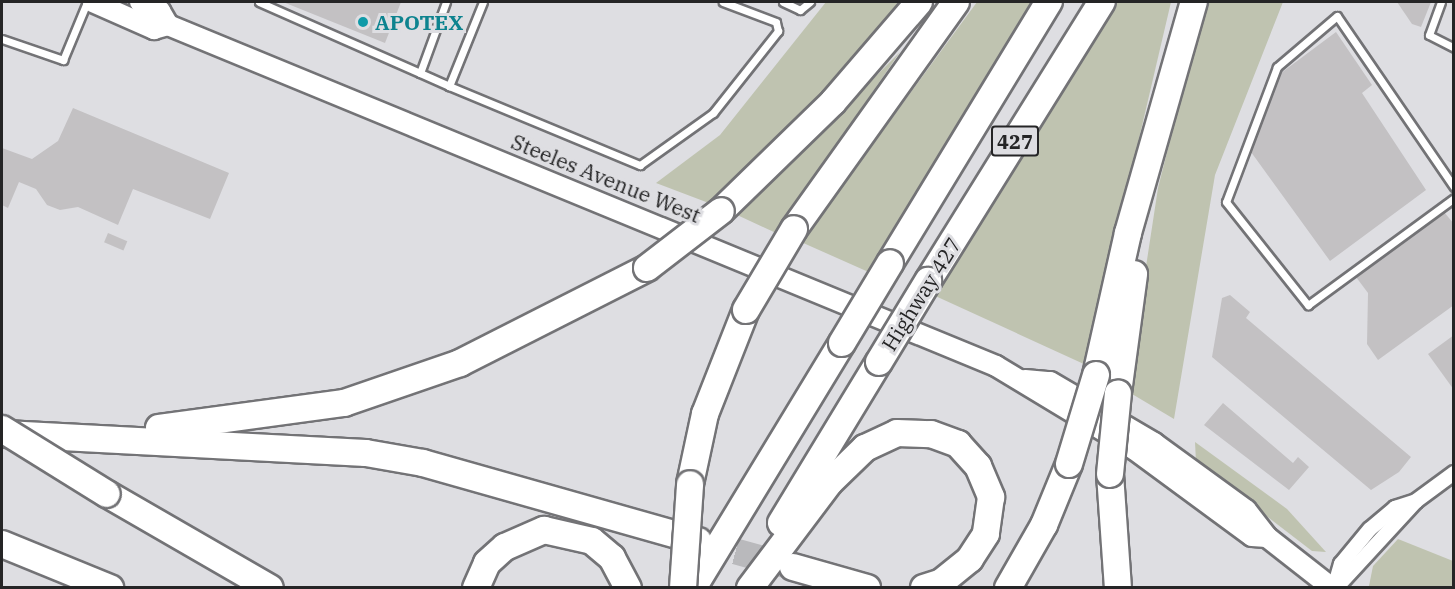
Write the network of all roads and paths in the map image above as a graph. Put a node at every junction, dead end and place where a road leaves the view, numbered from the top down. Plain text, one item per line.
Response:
1 (87, 2) edge
2 (93, 2) edge
3 (140, 2) edge
4 (260, 2) edge
5 (446, 2) edge
6 (483, 2) edge
7 (723, 2) edge
8 (783, 2) edge
9 (810, 2) edge
10 (919, 2) edge
11 (956, 2) edge
12 (1049, 2) edge
13 (1102, 2) edge
14 (1194, 2) edge
15 (1440, 2) edge
16 (168, 25) junction
17 (2, 39) edge
18 (1454, 48) edge
19 (420, 73) junction
20 (449, 86) junction
21 (1148, 176) junction
22 (1454, 187) edge
23 (1454, 198) edge
24 (2, 429) edge
25 (2, 434) edge
26 (87, 440) junction
27 (1454, 473) edge
28 (698, 541) tunnel mouth
29 (2, 544) edge
30 (793, 567) tunnel mouth
31 (110, 588) edge
32 (270, 588) edge
33 (476, 588) edge
34 (628, 588) edge
35 (682, 588) edge
36 (693, 588) edge
37 (742, 588) edge
38 (750, 588) edge
39 (867, 588) edge
40 (924, 588) edge
41 (1008, 588) edge
42 (1118, 588) edge
43 (1334, 588) edge

1 - 17 lane
2 - 16 main road, Steeles Avenue West
3 - 16 main road, Steeles Avenue West
4 - 19 lane
5 - 19 lane
6 - 20 lane
7 - 20 lane
8 - 9 lane
10 - 26 highway, bridge
11 - 35 highway, bridge
12 - 36 highway, Highway 427 / 427, bridge
13 - 37 highway, Highway 427 / 427, bridge
14 - 21 highway
15 - 18 lane
16 - 43 main road, Steeles Avenue West
19 - 20 lane
21 - 41 highway, bridge
21 - 42 highway, bridge
22 - 23 lane
24 - 32 highway, bridge
25 - 26 highway
26 - 28 highway
27 - 43 street
29 - 31 highway
30 - 39 highway
33 - 34 highway
38 - 40 highway

